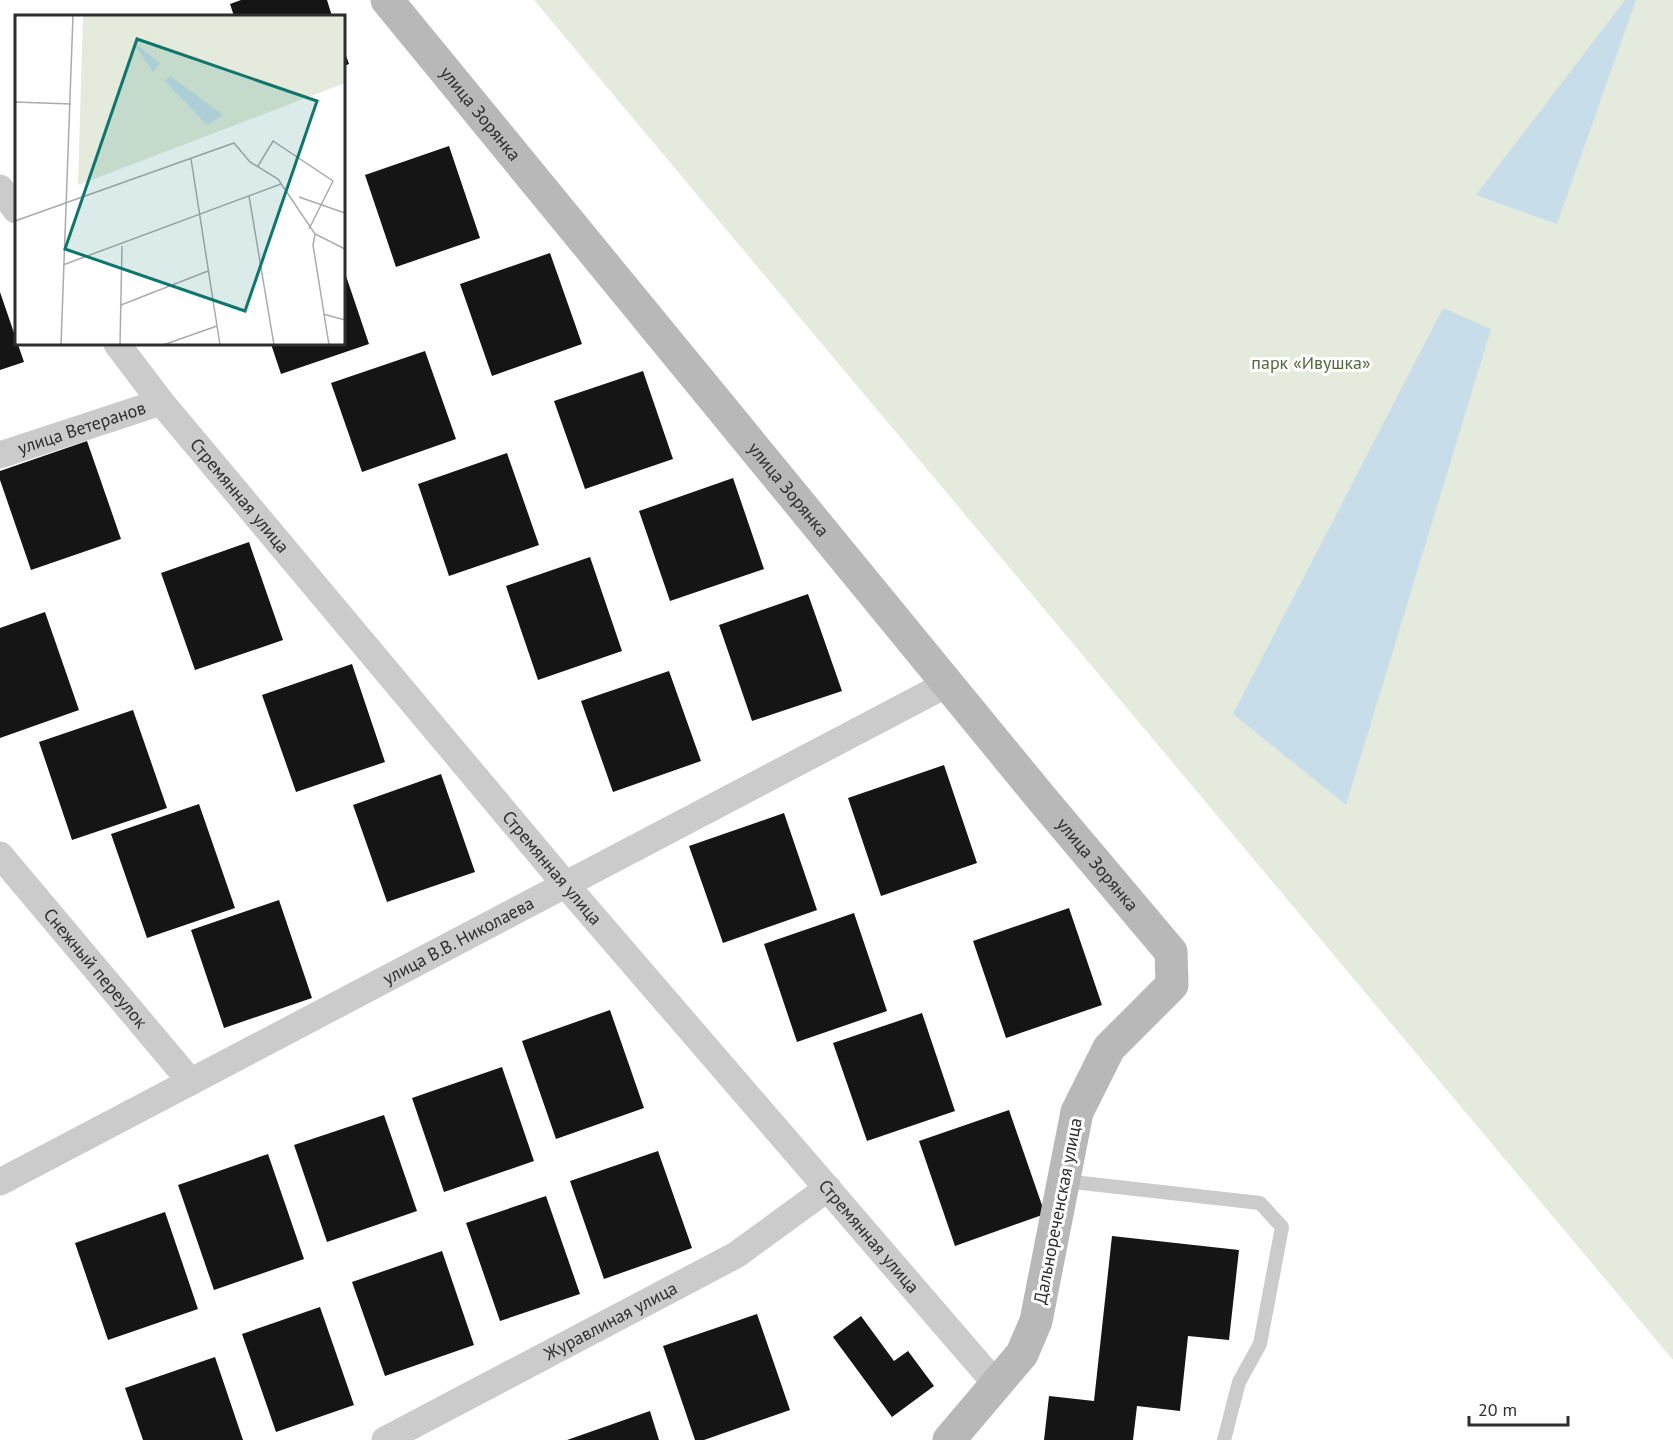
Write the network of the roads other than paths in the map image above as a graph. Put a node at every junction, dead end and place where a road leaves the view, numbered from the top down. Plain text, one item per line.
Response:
1 (387, 0) edge
2 (0, 188) edge
3 (15, 209) edge
4 (118, 345) edge
5 (161, 402) junction
6 (0, 455) edge
7 (947, 684) junction
8 (0, 855) edge
9 (565, 884) junction
10 (1172, 985) joint
11 (191, 1082) junction
12 (1065, 1181) junction
13 (0, 1182) edge
14 (828, 1188) junction
15 (996, 1384) junction
16 (385, 1440) edge
17 (949, 1440) edge
18 (1224, 1440) edge

1 - 7 street, улица Зорянка
2 - 3 street
4 - 5 street, Стремянная улица
5 - 6 street, улица Ветеранов
5 - 9 street, Стремянная улица
7 - 9 street, улица В.В. Николаева
7 - 10 street, улица Зорянка
8 - 11 street, Снежный переулок
9 - 11 street, улица В.В. Николаева
9 - 14 street, Стремянная улица
10 - 12 street, Дальнореченская улица
11 - 13 street, улица В.В. Николаева
12 - 15 street, Дальнореченская улица
12 - 18 lane
14 - 15 street, Стремянная улица
14 - 16 street, Журавлиная улица
15 - 17 street, Дальнореченская улица

